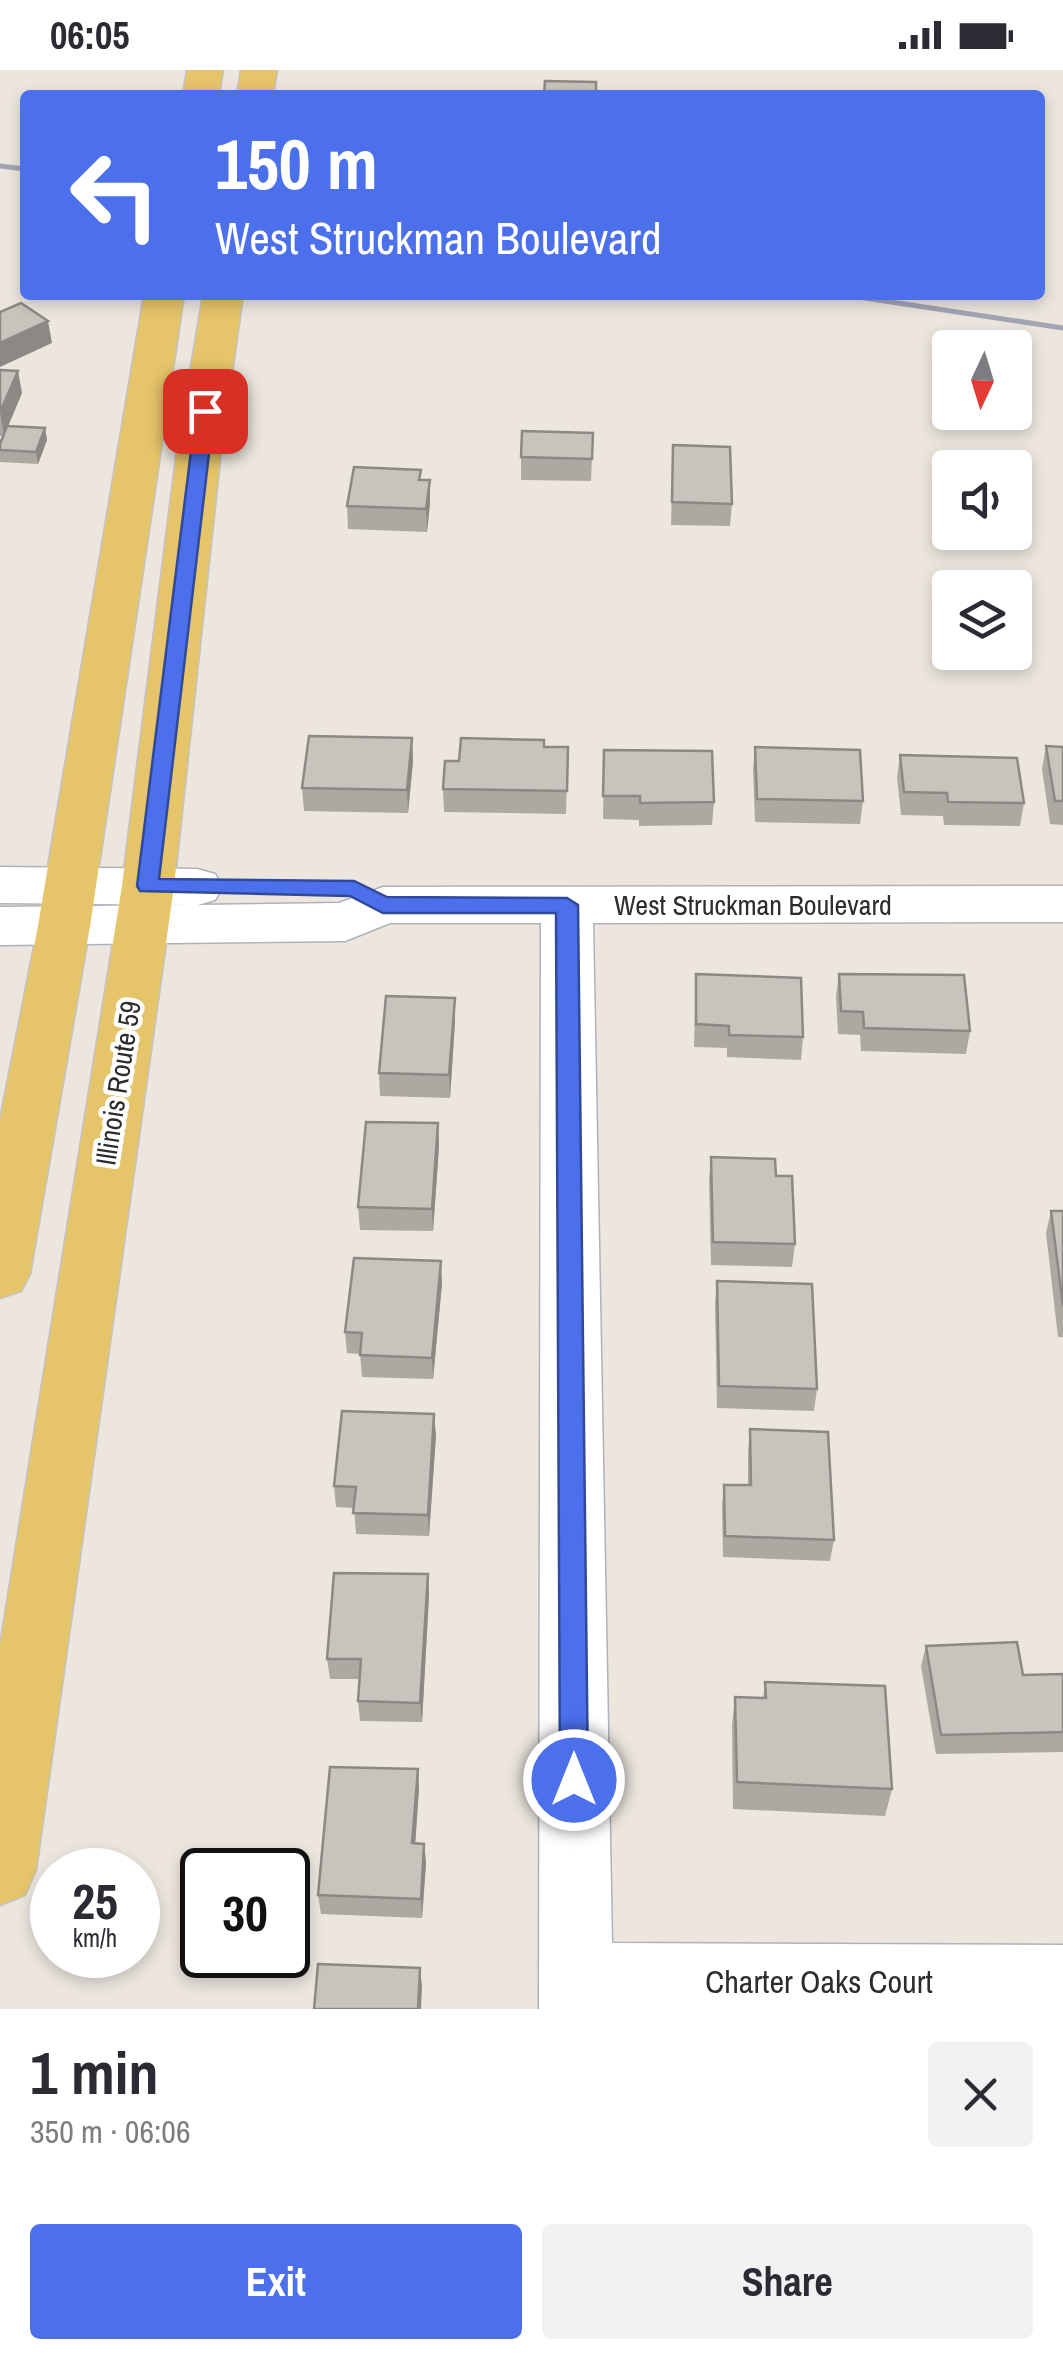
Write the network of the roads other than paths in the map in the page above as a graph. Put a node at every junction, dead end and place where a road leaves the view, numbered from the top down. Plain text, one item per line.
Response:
1 (163, 300) edge
2 (222, 300) edge
3 (0, 885) edge
4 (1063, 904) edge
5 (145, 905) junction
6 (567, 905) junction
7 (67, 906) junction
8 (0, 926) edge
9 (0, 1274) edge
10 (0, 1870) edge
11 (1063, 1982) edge
12 (576, 1994) edge

1 - 7 main road
2 - 5 main road, Illinois Route 59
3 - 7 street, West Struckman Boulevard
4 - 6 street, West Struckman Boulevard
5 - 6 street, West Struckman Boulevard
5 - 7 street, West Struckman Boulevard
5 - 10 main road, Illinois Route 59
6 - 12 street
7 - 8 street, West Struckman Boulevard
7 - 9 main road
11 - 12 street, Charter Oaks Court

